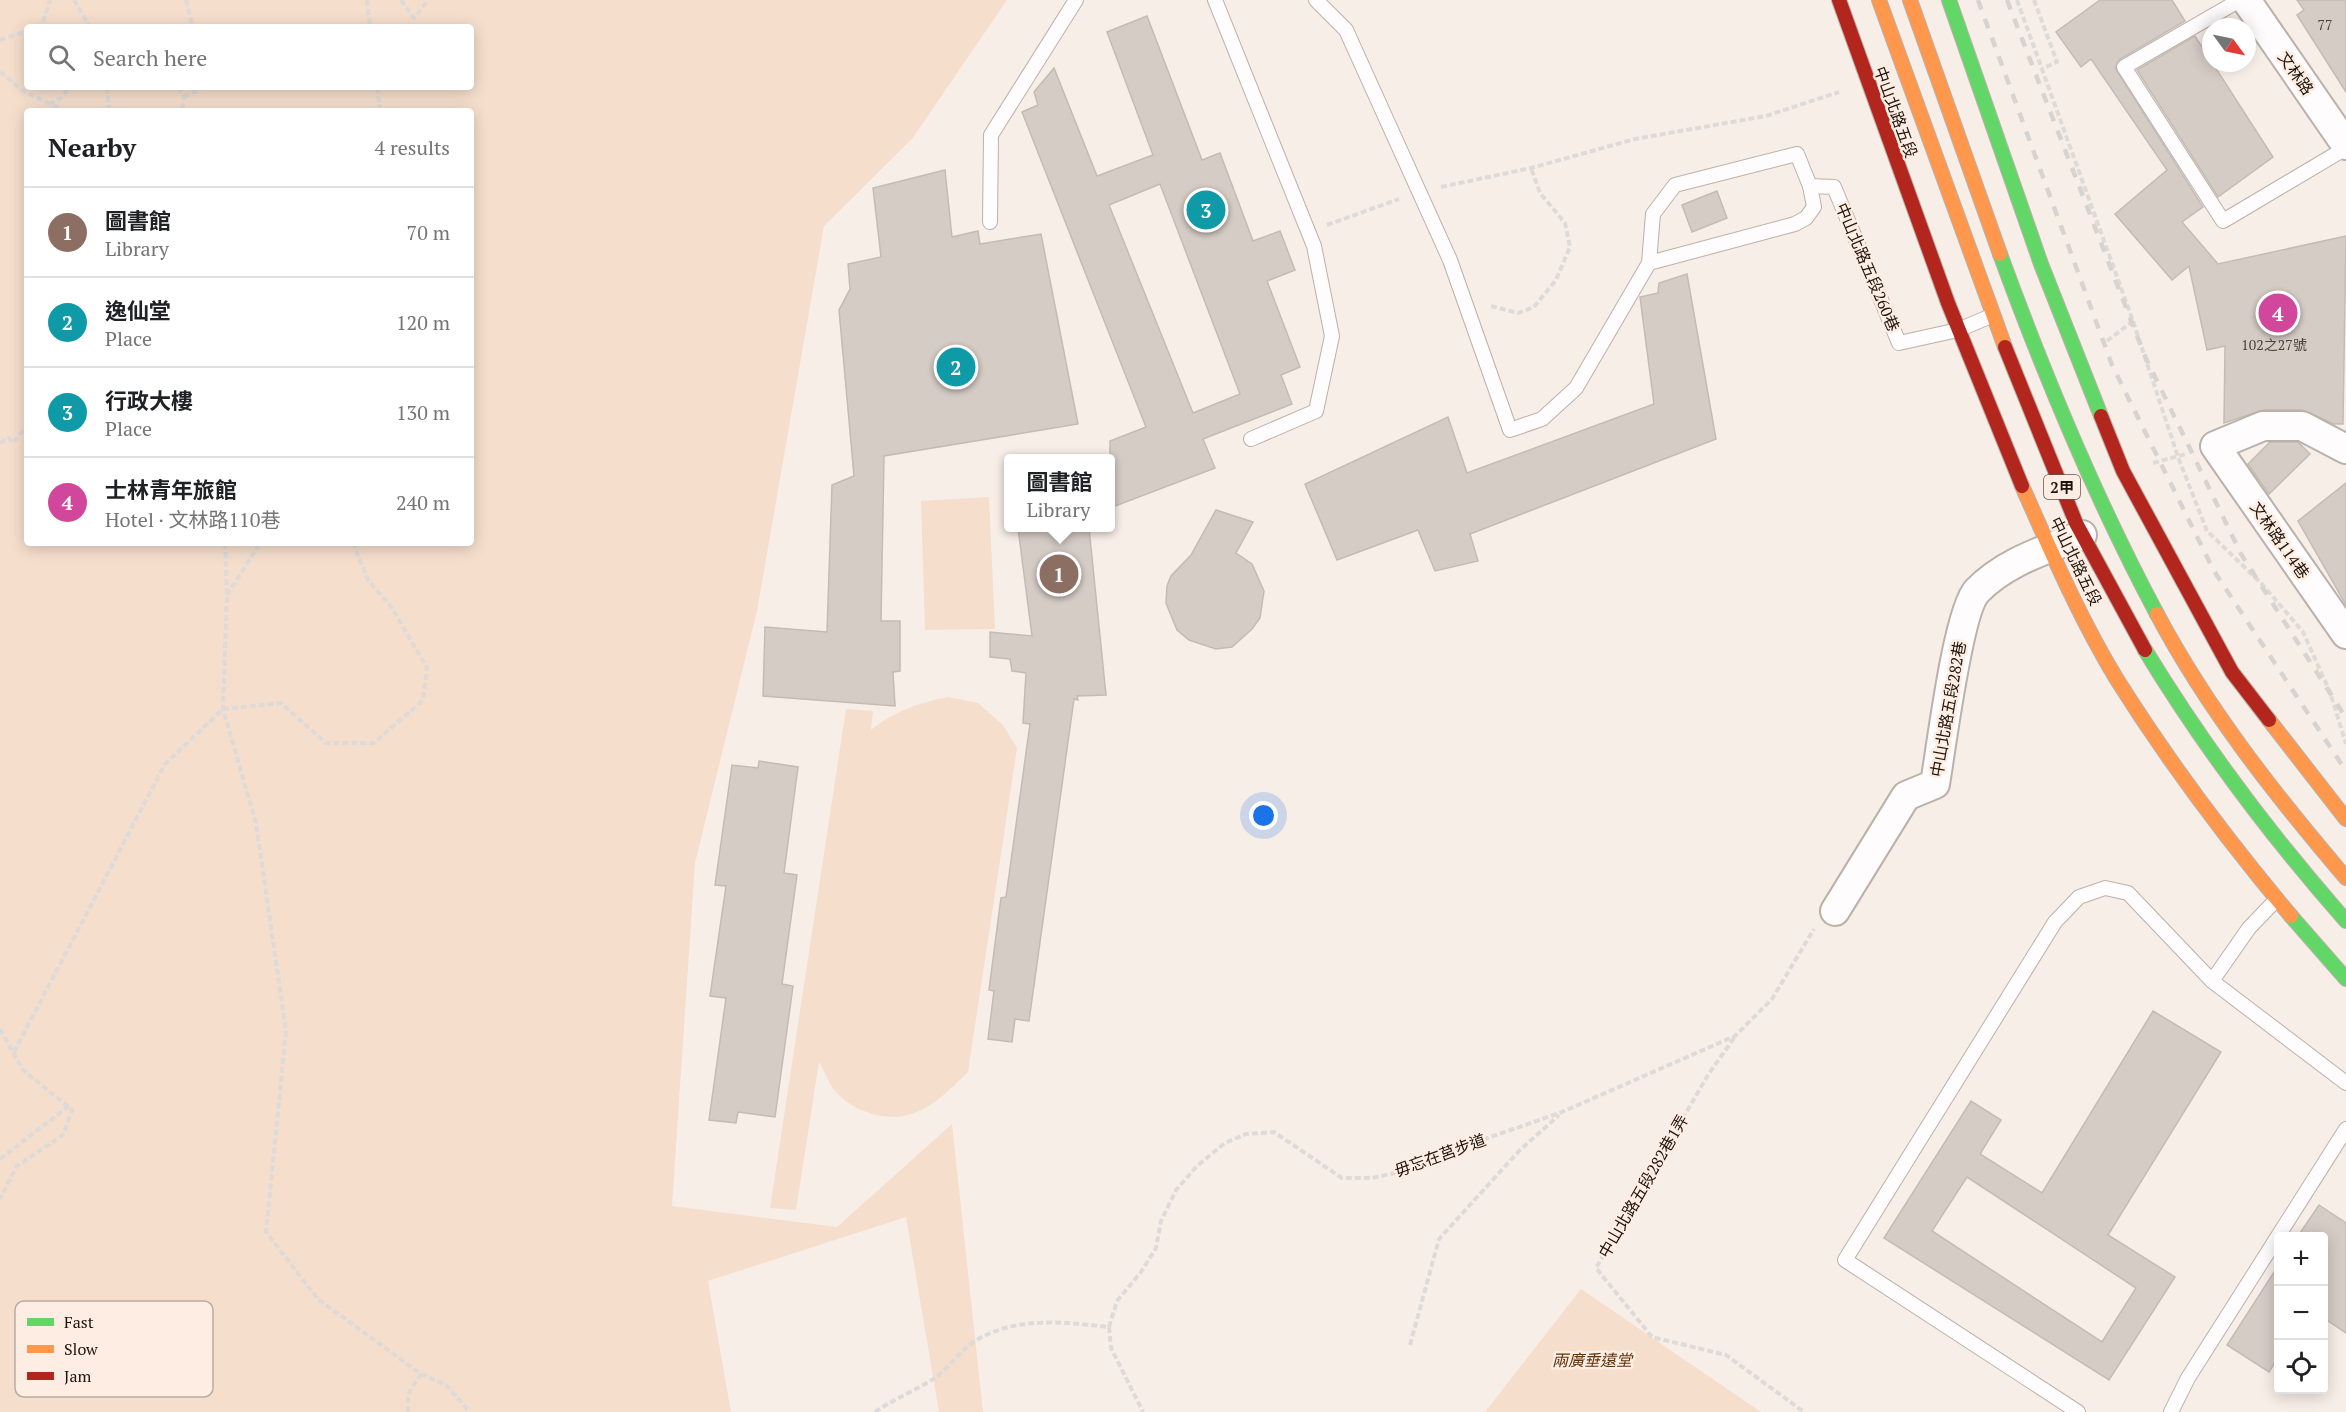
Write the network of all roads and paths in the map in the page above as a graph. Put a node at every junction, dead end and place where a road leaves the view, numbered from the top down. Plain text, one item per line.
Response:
1 (50, 0) edge
2 (74, 0) edge
3 (186, 0) edge
4 (367, 0) edge
5 (401, 0) edge
6 (428, 0) edge
7 (1076, 0) edge
8 (1215, 0) edge
9 (1316, 0) edge
10 (1839, 0) edge
11 (1879, 0) edge
12 (1910, 0) edge
13 (1949, 0) edge
14 (2017, 0) edge
15 (2034, 0) edge
16 (2240, 0) edge
17 (2246, 0) edge
18 (42, 24) edge
19 (88, 24) edge
20 (192, 24) edge
21 (370, 24) edge
22 (24, 32) edge
23 (0, 40) edge
24 (2042, 69) junction
25 (0, 72) edge
26 (68, 90) edge
27 (107, 90) edge
28 (180, 90) edge
29 (199, 90) edge
30 (377, 90) edge
31 (1840, 92) dead end
32 (184, 97) junction
33 (49, 104) junction
34 (58, 108) edge
35 (109, 108) edge
36 (182, 108) edge
37 (380, 108) edge
38 (2346, 146) edge
39 (1531, 168) junction
40 (1810, 186) junction
41 (1419, 192) junction
42 (990, 222) dead end
43 (1308, 232) junction
44 (1649, 263) junction
45 (1463, 299) junction
46 (1991, 316) junction
47 (1958, 330) junction
48 (24, 429) edge
49 (1251, 439) dead end
50 (0, 443) edge
51 (2346, 449) edge
52 (2178, 457) junction
53 (2155, 474) dead end
54 (2082, 536) junction
55 (225, 546) edge
56 (258, 546) edge
57 (354, 546) edge
58 (2049, 548) junction
59 (227, 595) junction
60 (2346, 634) edge
61 (223, 709) junction
62 (2346, 744) edge
63 (2346, 819) edge
64 (2346, 878) edge
65 (2276, 900) junction
66 (1835, 911) joint
67 (2346, 921) edge
68 (2346, 979) edge
69 (2212, 981) junction
70 (0, 1029) edge
71 (1736, 1036) junction
72 (14, 1052) junction
73 (2346, 1083) edge
74 (69, 1106) junction
75 (1562, 1112) junction
76 (2346, 1129) edge
77 (0, 1160) edge
78 (0, 1198) edge
79 (1109, 1327) junction
80 (1410, 1345) dead end
81 (422, 1374) junction
82 (408, 1412) edge
83 (470, 1412) edge
84 (875, 1412) edge
85 (1143, 1412) edge
86 (1804, 1412) edge
87 (2078, 1412) edge
88 (2171, 1412) edge

1 - 18 path
2 - 19 path
3 - 20 path
4 - 21 path
5 - 6 path
7 - 42 lane
8 - 43 lane
9 - 41 lane
10 - 47 main road, 中山北路五段
11 - 46 main road, 中山北路五段 / 2甲
12 - 64 main road, 2甲
13 - 63 main road
14 - 24 path
15 - 24 path
16 - 38 lane
17 - 38 street, 文林路
22 - 23 path
24 - 52 path
25 - 33 path
26 - 33 path
27 - 35 path
28 - 32 path
29 - 32 path
30 - 37 path
31 - 39 path
32 - 36 path
33 - 34 path
39 - 41 path
39 - 45 path
40 - 44 lane
40 - 44 lane
40 - 47 lane, 中山北路五段260巷
41 - 43 path
41 - 45 lane
43 - 49 lane
44 - 45 lane
46 - 47 lane, 中山北路五段260巷
46 - 54 main road, 中山北路五段 / 2甲
47 - 58 main road, 中山北路五段
48 - 50 path
51 - 60 street, 文林路114巷
52 - 53 path
52 - 62 path
54 - 58 street, 中山北路五段282巷
54 - 67 main road, 中山北路五段 / 2甲
55 - 59 path
56 - 59 path
57 - 61 path
58 - 65 main road, 中山北路五段
58 - 66 street, 中山北路五段282巷
59 - 61 path
61 - 72 path
61 - 81 path
65 - 68 main road, 中山北路五段
65 - 69 lane
66 - 71 path
69 - 73 lane
69 - 87 lane
70 - 72 path
71 - 75 path, 毋忘在莒步道
71 - 86 path, 中山北路五段282巷1弄
72 - 74 path
74 - 77 path
74 - 78 path
75 - 79 path, 毋忘在莒步道
75 - 80 path
76 - 88 lane
79 - 84 path
79 - 85 path
81 - 82 path
81 - 83 path

